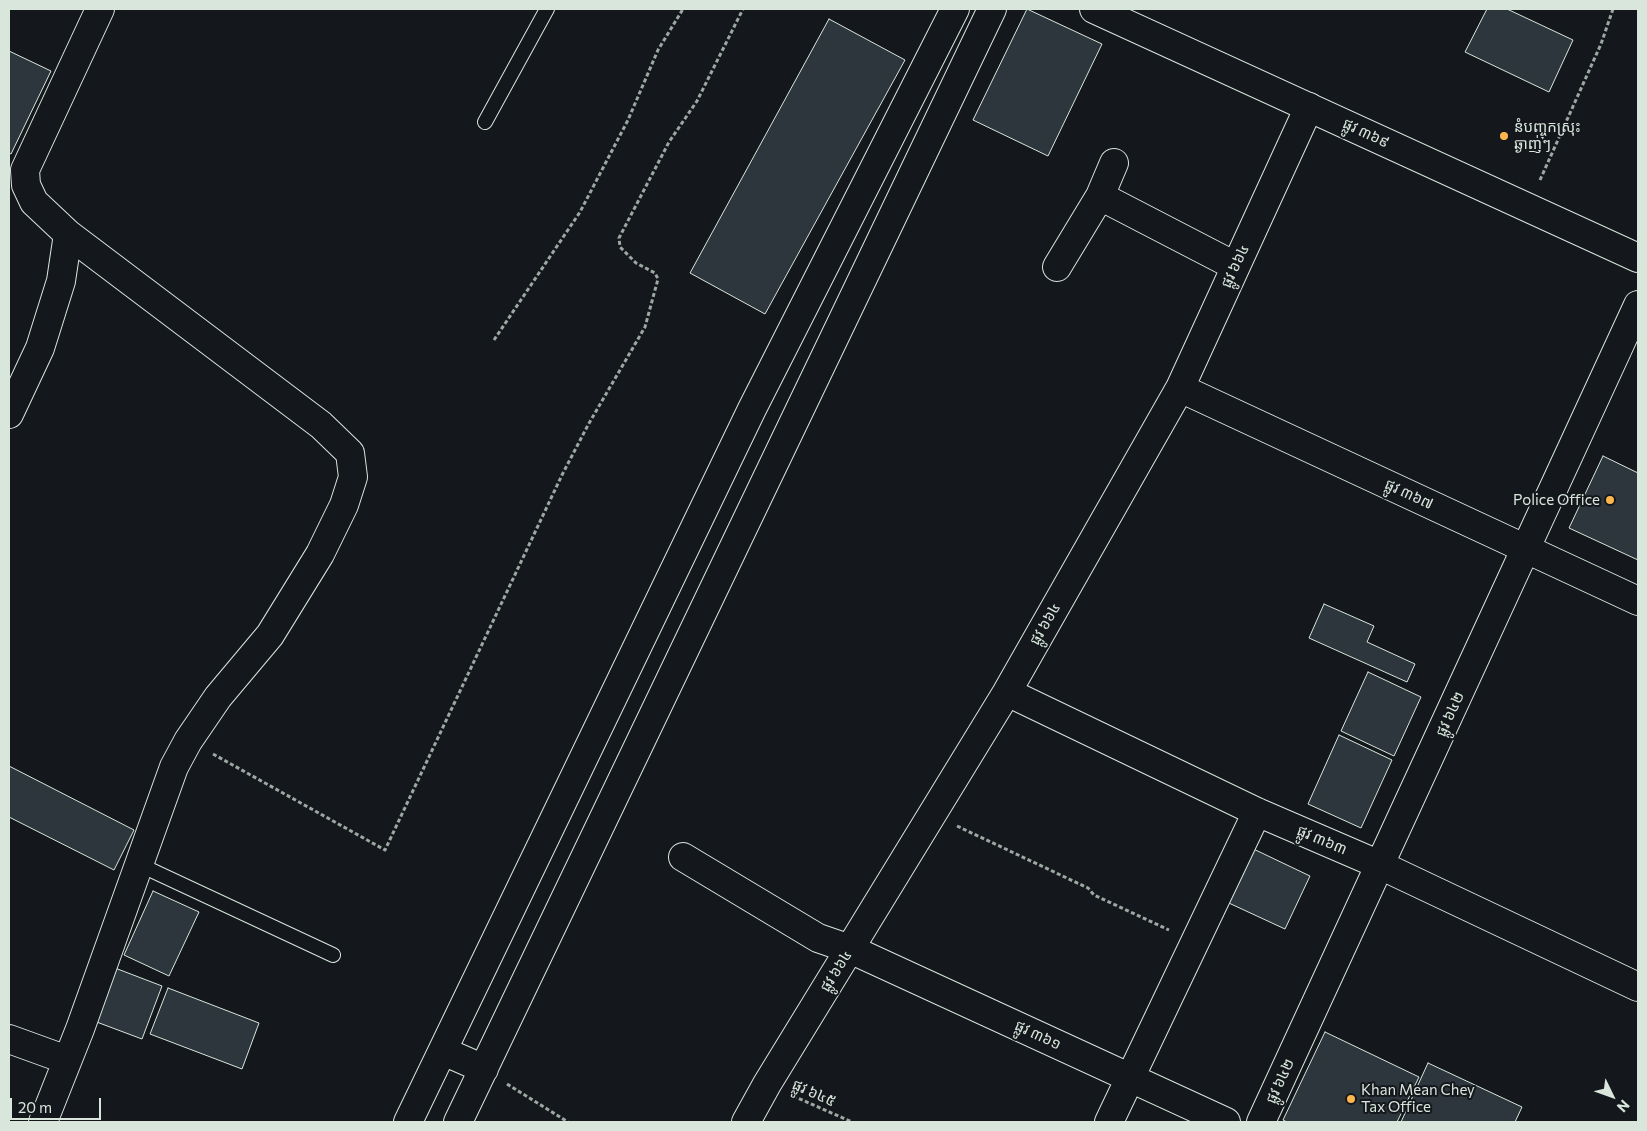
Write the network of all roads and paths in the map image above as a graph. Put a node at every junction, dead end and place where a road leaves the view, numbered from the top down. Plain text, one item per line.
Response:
1 (100, 9) edge
2 (547, 9) edge
3 (683, 9) edge
4 (743, 9) edge
5 (955, 9) edge
6 (992, 9) edge
7 (1094, 9) edge
8 (1613, 9) edge
9 (1309, 107) junction
10 (485, 122) dead end
11 (1114, 163) dead end
12 (1100, 196) junction
13 (1527, 207) junction
14 (68, 234) junction
15 (1638, 258) edge
16 (1058, 266) dead end
17 (1235, 266) junction
18 (1638, 305) edge
19 (494, 340) dead end
20 (15, 386) edge
21 (1180, 388) junction
22 (9, 414) edge
23 (1526, 549) junction
24 (1638, 601) edge
25 (1007, 692) junction
26 (188, 740) junction
27 (1256, 812) junction
28 (932, 814) junction
29 (683, 857) dead end
30 (138, 864) junction
31 (1380, 865) junction
32 (1195, 942) junction
33 (850, 949) junction
34 (333, 955) dead end
35 (1638, 987) edge
36 (9, 1039) edge
37 (443, 1051) junction
38 (67, 1060) junction
39 (484, 1069) junction
40 (1129, 1077) junction
41 (767, 1084) junction
42 (50, 1120) edge
43 (408, 1122) edge
44 (458, 1122) edge
45 (568, 1122) edge
46 (746, 1122) edge
47 (852, 1122) edge
48 (1109, 1122) edge
49 (1226, 1122) edge
50 (1262, 1122) edge

1 - 14 street
2 - 10 lane
3 - 19 path
4 - 26 path
5 - 37 street
6 - 39 street
7 - 9 street, ផ្លូវ ៣៦៩
8 - 13 path
9 - 13 street, ផ្លូវ ៣៦៩
9 - 17 street, ផ្លូវ ៦៦៤
11 - 12 street
12 - 16 street
12 - 17 street
13 - 15 street, ផ្លូវ ៣៦៩
14 - 20 street
14 - 26 street
17 - 21 street, ផ្លូវ ៦៦៤
18 - 23 street, ផ្លូវ ៦៤២
20 - 22 street
21 - 23 street, ផ្លូវ ៣៦៧
21 - 25 street, ផ្លូវ ៦៦៤
23 - 24 street, ផ្លូវ ៣៦៧
23 - 31 street, ផ្លូវ ៦៤២
25 - 27 street, ផ្លូវ ៣៦៣
25 - 28 street, ផ្លូវ ៦៦៤
26 - 30 street
27 - 31 street, ផ្លូវ ៣៦៣
27 - 32 street
28 - 32 path
28 - 33 street, ផ្លូវ ៦៦៤
29 - 33 street, ផ្លូវ ៣៦១
30 - 34 lane
30 - 38 street
31 - 35 street, ផ្លូវ ៣៦៣
31 - 50 street, ផ្លូវ ៦៤២
32 - 40 street
33 - 40 street, ផ្លូវ ៣៦១
33 - 41 street, ផ្លូវ ៦៦៤
36 - 38 street
37 - 39 street
37 - 43 street
38 - 42 street
39 - 44 street
39 - 45 path
40 - 48 street
40 - 49 street, ផ្លូវ ៣៦១
41 - 46 street, ផ្លូវ ៦៦៤
41 - 47 path, ផ្លូវ ៦៤៥

